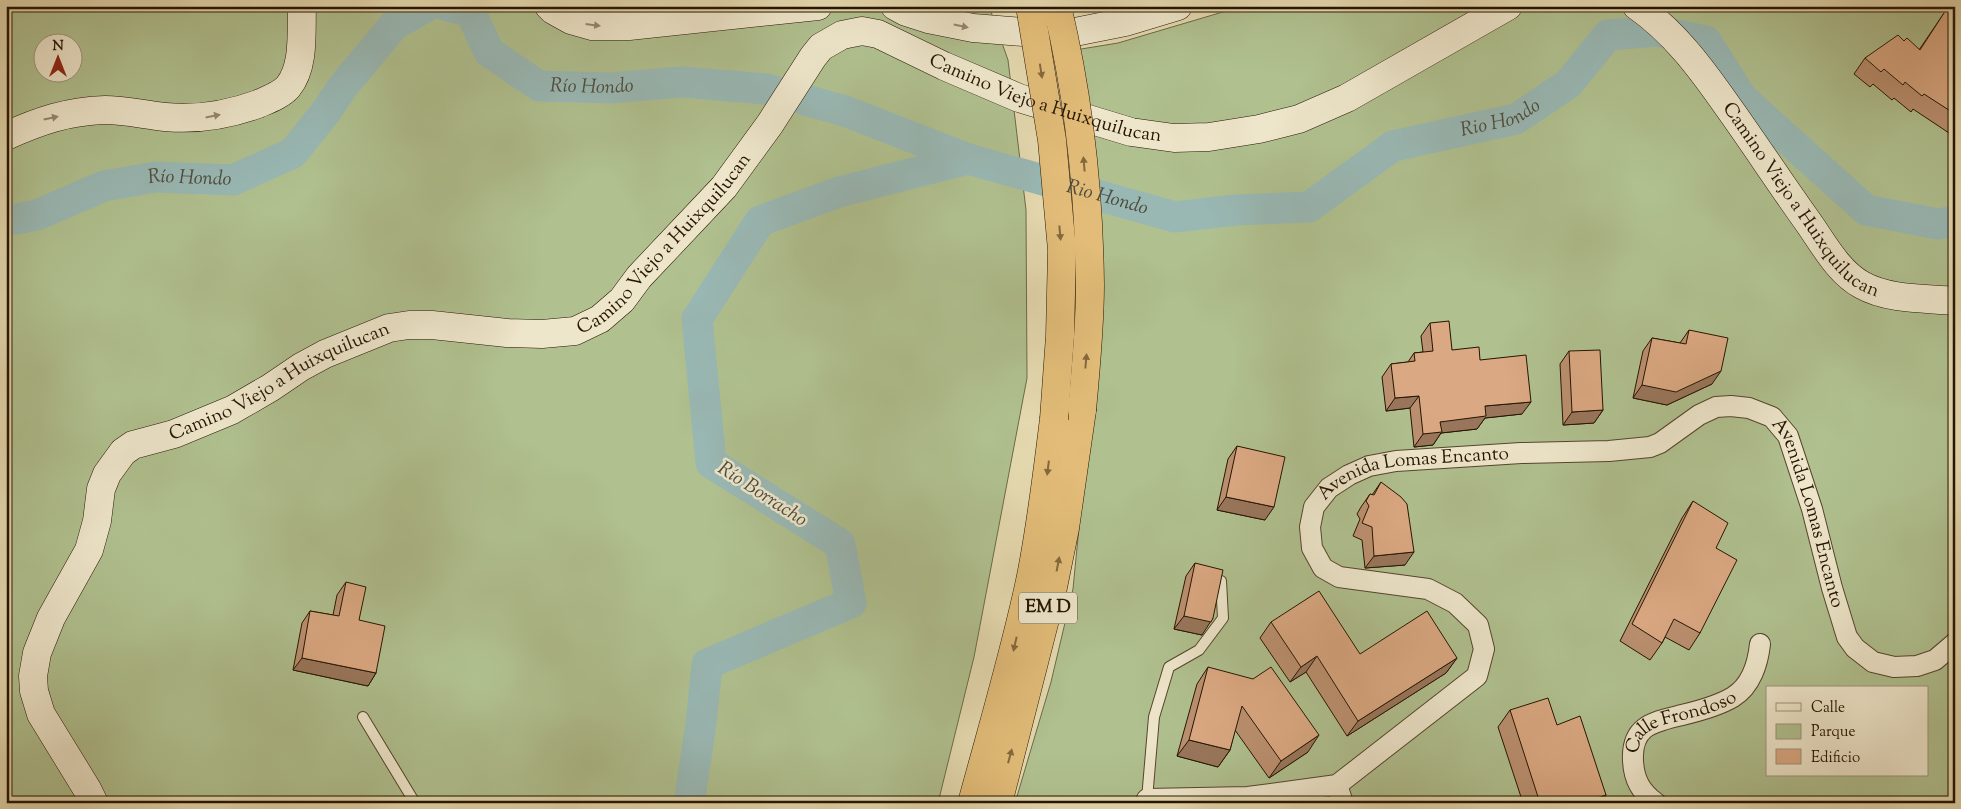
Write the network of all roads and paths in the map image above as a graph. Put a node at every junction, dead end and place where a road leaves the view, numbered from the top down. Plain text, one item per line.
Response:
1 (302, 6) edge
2 (549, 6) edge
3 (818, 6) edge
4 (1030, 6) edge
5 (1037, 6) edge
6 (1048, 6) edge
7 (1057, 6) edge
8 (1178, 6) edge
9 (1508, 6) edge
10 (915, 9) edge
11 (1641, 9) edge
12 (6, 136) edge
13 (1955, 301) edge
14 (1221, 581) edge
15 (1955, 643) edge
16 (1760, 644) dead end
17 (363, 717) dead end
18 (1340, 794) edge
19 (1146, 801) edge
20 (94, 803) edge
21 (415, 803) edge
22 (972, 803) edge
23 (998, 803) edge
24 (1656, 803) edge

12 -> 1 main road
2 -> 3 main road
4 -> 22 highway, EM D, bridge
5 - 6 main road
23 -> 7 highway, EM D, bridge
10 -> 8 main road
9 - 20 main road, Camino Viejo a Huixquilucan
11 - 13 main road, Camino Viejo a Huixquilucan
14 - 19 lane, Avenida Lomas Encanto
15 - 18 street, Avenida Lomas Encanto
16 - 24 street, Calle Frondoso
17 - 21 lane
18 - 19 street, Avenida Lomas Encanto

